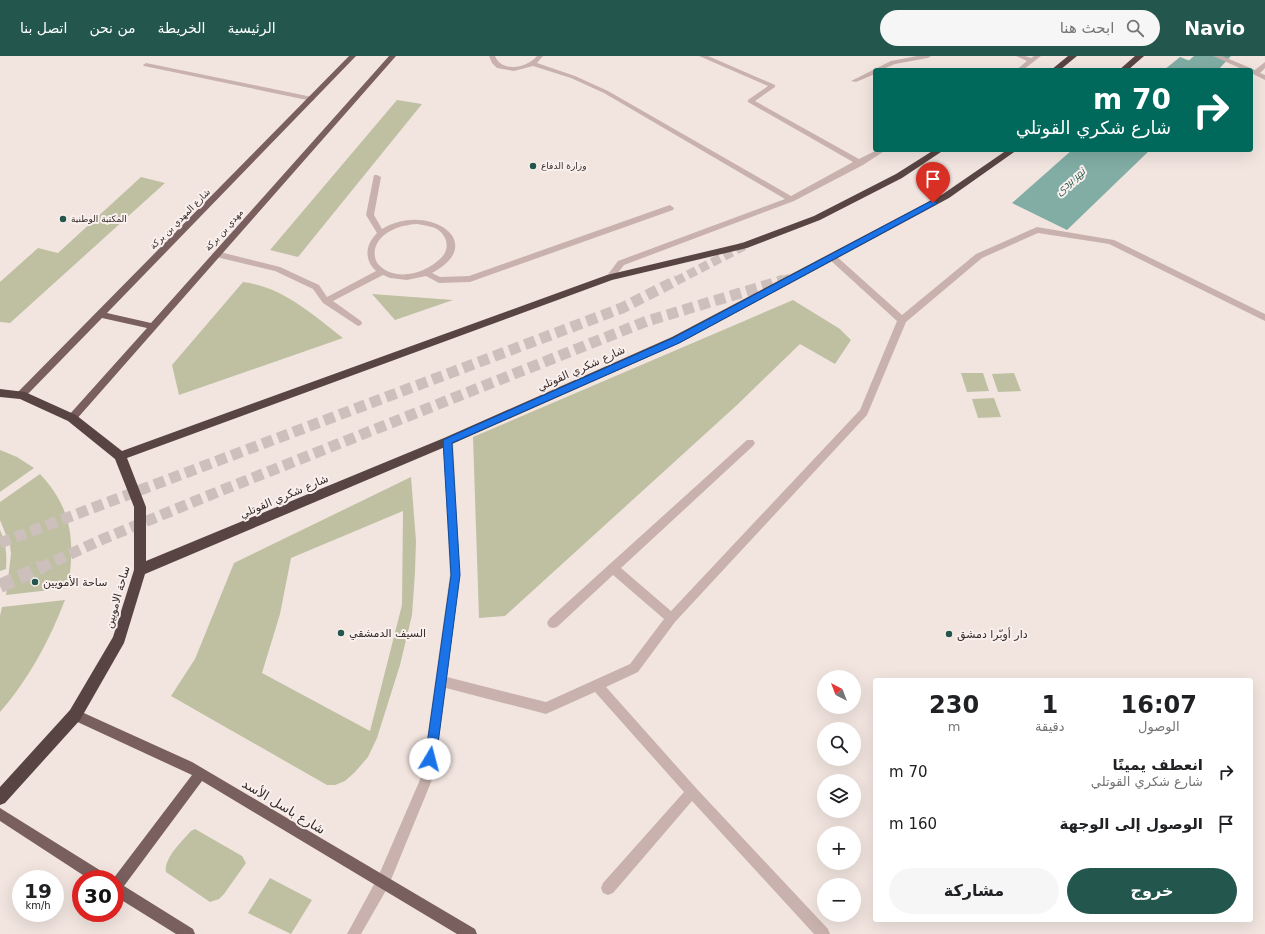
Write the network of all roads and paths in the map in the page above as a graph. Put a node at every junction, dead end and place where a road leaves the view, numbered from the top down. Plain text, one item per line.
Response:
1 (352, 56) edge
2 (393, 56) edge
3 (492, 56) edge
4 (540, 56) edge
5 (702, 56) edge
6 (928, 56) edge
7 (1019, 56) edge
8 (1038, 56) edge
9 (1073, 56) edge
10 (1140, 56) edge
11 (1216, 56) edge
12 (1032, 61) junction
13 (533, 64) junction
14 (1265, 64) edge
15 (146, 65) dead end
16 (880, 68) edge
17 (1022, 68) edge
18 (1058, 68) edge
19 (1125, 68) edge
20 (1246, 68) edge
21 (1253, 70) edge
22 (873, 72) edge
23 (1253, 72) edge
24 (1265, 78) edge
25 (854, 81) dead end
26 (312, 99) junction
27 (879, 152) edge
28 (937, 152) edge
29 (1010, 152) edge
30 (860, 163) junction
31 (377, 177) dead end
32 (792, 199) junction
33 (670, 208) dead end
34 (381, 233) junction
35 (216, 254) junction
36 (832, 257) junction
37 (382, 272) junction
38 (426, 273) junction
39 (610, 278) junction
40 (326, 301) junction
41 (100, 314) junction
42 (1265, 318) edge
43 (902, 320) junction
44 (358, 323) dead end
45 (152, 326) junction
46 (0, 393) edge
47 (21, 395) junction
48 (72, 418) junction
49 (448, 441) junction
50 (750, 442) dead end
51 (120, 456) junction
52 (613, 568) junction
53 (140, 570) junction
54 (671, 618) junction
55 (553, 623) dead end
56 (441, 681) junction
57 (597, 685) junction
58 (76, 715) junction
59 (200, 774) junction
60 (692, 792) junction
61 (0, 798) edge
62 (0, 814) edge
63 (87, 870) edge
64 (124, 876) edge
65 (383, 882) junction
66 (608, 888) dead end
67 (124, 894) edge
68 (188, 934) edge
69 (354, 934) edge
70 (470, 934) edge
71 (823, 934) edge

1 - 26 main road, شارع المهدي بن بركة
2 - 35 main road, مهدي بن بركة
3 - 13 street
4 - 13 street
5 - 30 street
6 - 16 street
7 - 12 street
8 - 12 street
9 - 18 highway
10 - 19 highway
11 - 20 street
12 - 17 street
13 - 32 street
14 - 21 street
15 - 26 street
22 - 25 street
23 - 24 street
26 - 41 main road, شارع المهدي بن بركة
27 - 30 street
28 - 39 highway
29 - 36 highway, شارع شكري القوتلي
30 - 32 street
31 - 34 street
32 - 39 street
33 - 38 street
34 - 37 street
34 - 38 street
35 - 40 street
35 - 45 main road, مهدي بن بركة
36 - 43 street
36 - 49 highway, شارع شكري القوتلي
37 - 38 street
37 - 40 street
39 - 51 highway
40 - 44 street
41 - 45 main road
41 - 47 main road, شارع المهدي بن بركة
42 - 43 street
43 - 54 street
45 - 48 main road, مهدي بن بركة
46 - 47 highway
47 - 48 highway
48 - 51 highway
49 - 53 highway, شارع شكري القوتلي
49 - 56 street
50 - 52 street
51 - 53 highway, ساحة الامويين
52 - 54 street
52 - 55 street
53 - 58 highway, ساحة الامويين
54 - 57 street
56 - 57 street
56 - 65 street
57 - 60 street
58 - 59 main road, شارع باسل الأسد
58 - 61 highway, ساحة الامويين
59 - 64 main road
59 - 65 main road, شارع باسل الأسد
60 - 66 street
60 - 71 street
62 - 63 main road
65 - 69 street
65 - 70 main road, شارع باسل الأسد
67 - 68 main road

